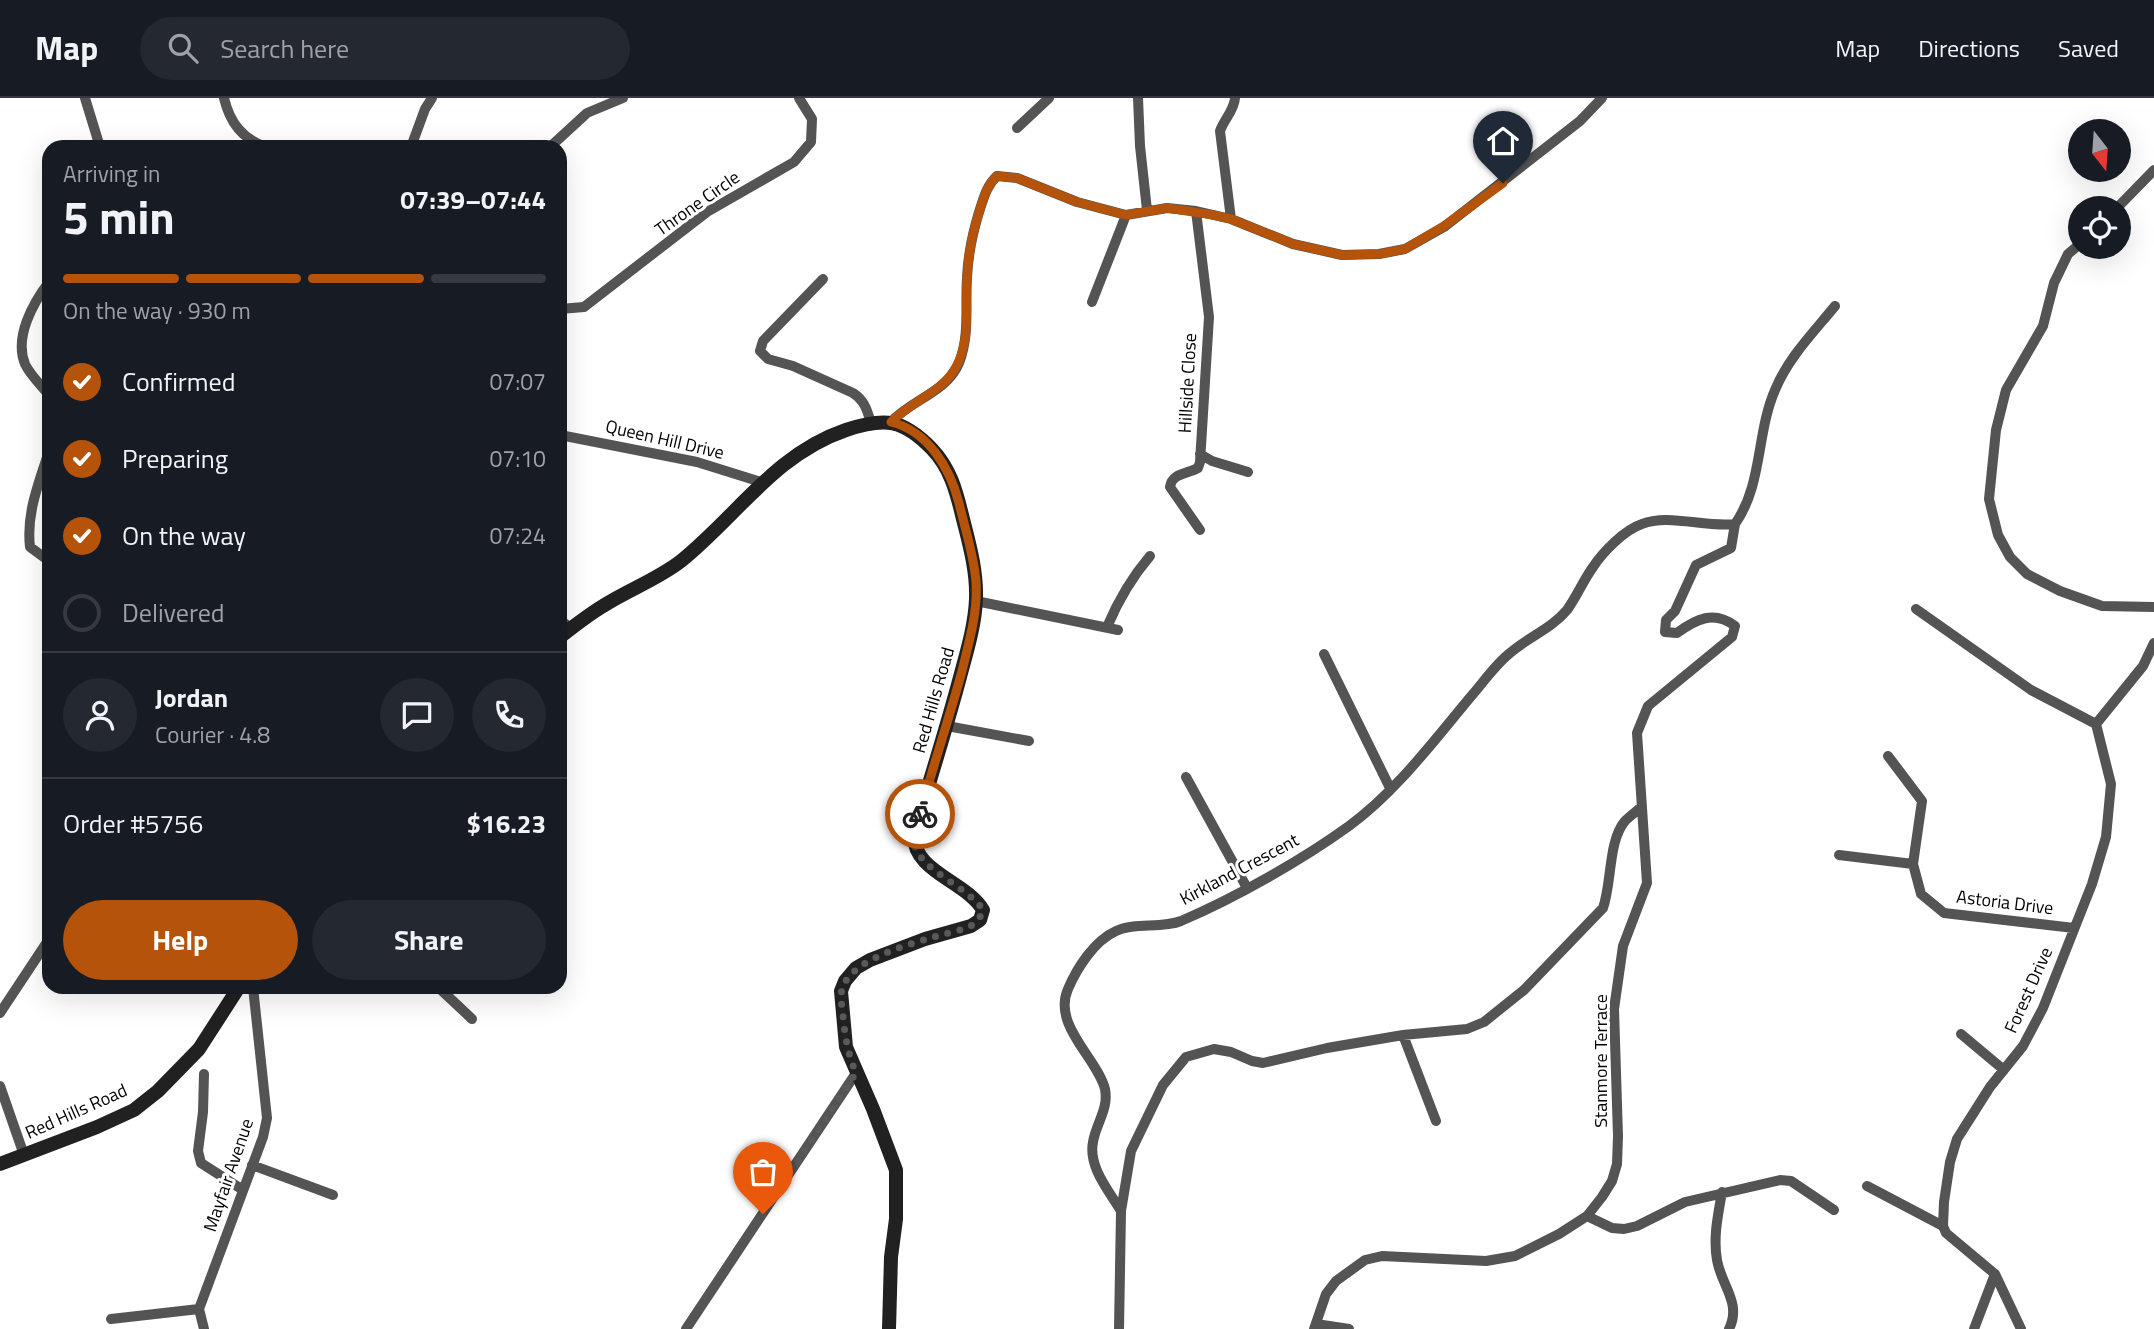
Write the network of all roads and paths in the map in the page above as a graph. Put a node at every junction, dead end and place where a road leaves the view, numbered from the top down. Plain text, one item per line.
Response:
1 (85, 98) edge
2 (224, 98) edge
3 (432, 98) edge
4 (623, 98) edge
5 (799, 98) edge
6 (1049, 98) edge
7 (1138, 98) edge
8 (1234, 98) edge
9 (1602, 98) edge
10 (1017, 128) dead end
11 (98, 140) edge
12 (250, 140) edge
13 (414, 140) edge
14 (558, 140) edge
15 (2154, 170) edge
16 (2129, 196) edge
17 (1147, 210) junction
18 (1196, 211) junction
19 (1126, 215) junction
20 (1231, 219) junction
21 (2068, 254) edge
22 (823, 279) dead end
23 (42, 292) edge
24 (1092, 302) dead end
25 (1835, 306) dead end
26 (567, 308) edge
27 (42, 385) edge
28 (891, 422) junction
29 (871, 423) junction
30 (567, 436) edge
31 (1200, 454) junction
32 (1248, 472) dead end
33 (42, 473) edge
34 (761, 482) junction
35 (1735, 524) junction
36 (1200, 530) dead end
37 (42, 556) edge
38 (1150, 556) dead end
39 (976, 601) junction
40 (2154, 607) edge
41 (1916, 609) dead end
42 (567, 626) edge
43 (2154, 643) edge
44 (1324, 654) dead end
45 (2096, 724) junction
46 (947, 726) junction
47 (1029, 741) dead end
48 (1888, 756) dead end
49 (1186, 777) dead end
50 (1390, 788) junction
51 (1642, 806) junction
52 (1839, 855) dead end
53 (1913, 864) junction
54 (1247, 888) junction
55 (2074, 928) junction
56 (42, 950) edge
57 (234, 994) edge
58 (254, 994) edge
59 (445, 994) edge
60 (0, 1013) edge
61 (471, 1019) dead end
62 (1961, 1034) dead end
63 (1403, 1035) junction
64 (2004, 1070) junction
65 (204, 1073) dead end
66 (856, 1073) junction
67 (0, 1086) edge
68 (1436, 1121) dead end
69 (24, 1155) junction
70 (0, 1164) edge
71 (252, 1166) junction
72 (1867, 1186) dead end
73 (243, 1190) junction
74 (1722, 1192) junction
75 (333, 1195) dead end
76 (1834, 1210) dead end
77 (1121, 1211) junction
78 (1587, 1216) junction
79 (1943, 1226) junction
80 (1995, 1274) junction
81 (199, 1309) junction
82 (111, 1319) dead end
83 (1315, 1326) edge
84 (204, 1329) edge
85 (686, 1329) edge
86 (889, 1329) edge
87 (1119, 1329) edge
88 (1349, 1329) edge
89 (1729, 1329) edge
90 (1974, 1329) edge
91 (2021, 1329) edge

1 - 11 street
2 - 12 street
3 - 13 street
4 - 14 street
5 - 26 street, Throne Circle
6 - 10 street
7 - 17 street
8 - 20 street
9 - 20 street
15 - 16 street
17 - 18 street
17 - 19 street
18 - 20 street
18 - 31 street, Hillside Close
19 - 24 street
19 - 28 street
21 - 40 street
22 - 29 street
23 - 27 street
25 - 35 street
28 - 29 main road
28 - 39 main road, Red Hills Road
29 - 34 main road
30 - 34 street, Queen Hill Drive
31 - 32 street
31 - 36 street, Hillside Close
33 - 37 street
34 - 42 main road
35 - 50 street, Kirkland Crescent
35 - 51 street, Stanmore Terrace
38 - 39 street
39 - 46 main road, Red Hills Road
41 - 45 street
43 - 45 street
44 - 50 street
45 - 55 street, Forest Drive
46 - 47 street
46 - 66 main road, Red Hills Road
48 - 53 street, Astoria Drive
49 - 54 street
50 - 54 street, Kirkland Crescent
51 - 63 street
51 - 78 street, Stanmore Terrace
52 - 53 street
53 - 55 street, Astoria Drive
54 - 77 street, Kirkland Crescent
55 - 64 street, Forest Drive
56 - 60 street
57 - 69 main road, Red Hills Road
58 - 71 street, Mayfair Avenue
59 - 61 street
62 - 64 street
63 - 68 street
63 - 77 street
64 - 79 street, Forest Drive
65 - 73 street
66 - 85 street
66 - 86 main road, Red Hills Road
67 - 69 street
69 - 70 main road, Red Hills Road
71 - 73 street, Mayfair Avenue
71 - 75 street
72 - 79 street
73 - 81 street, Mayfair Avenue
74 - 76 street
74 - 78 street
74 - 89 street
77 - 87 street
78 - 83 street, Stanmore Terrace
79 - 80 street
80 - 90 street
80 - 91 street
81 - 82 street
81 - 84 street
83 - 88 street

